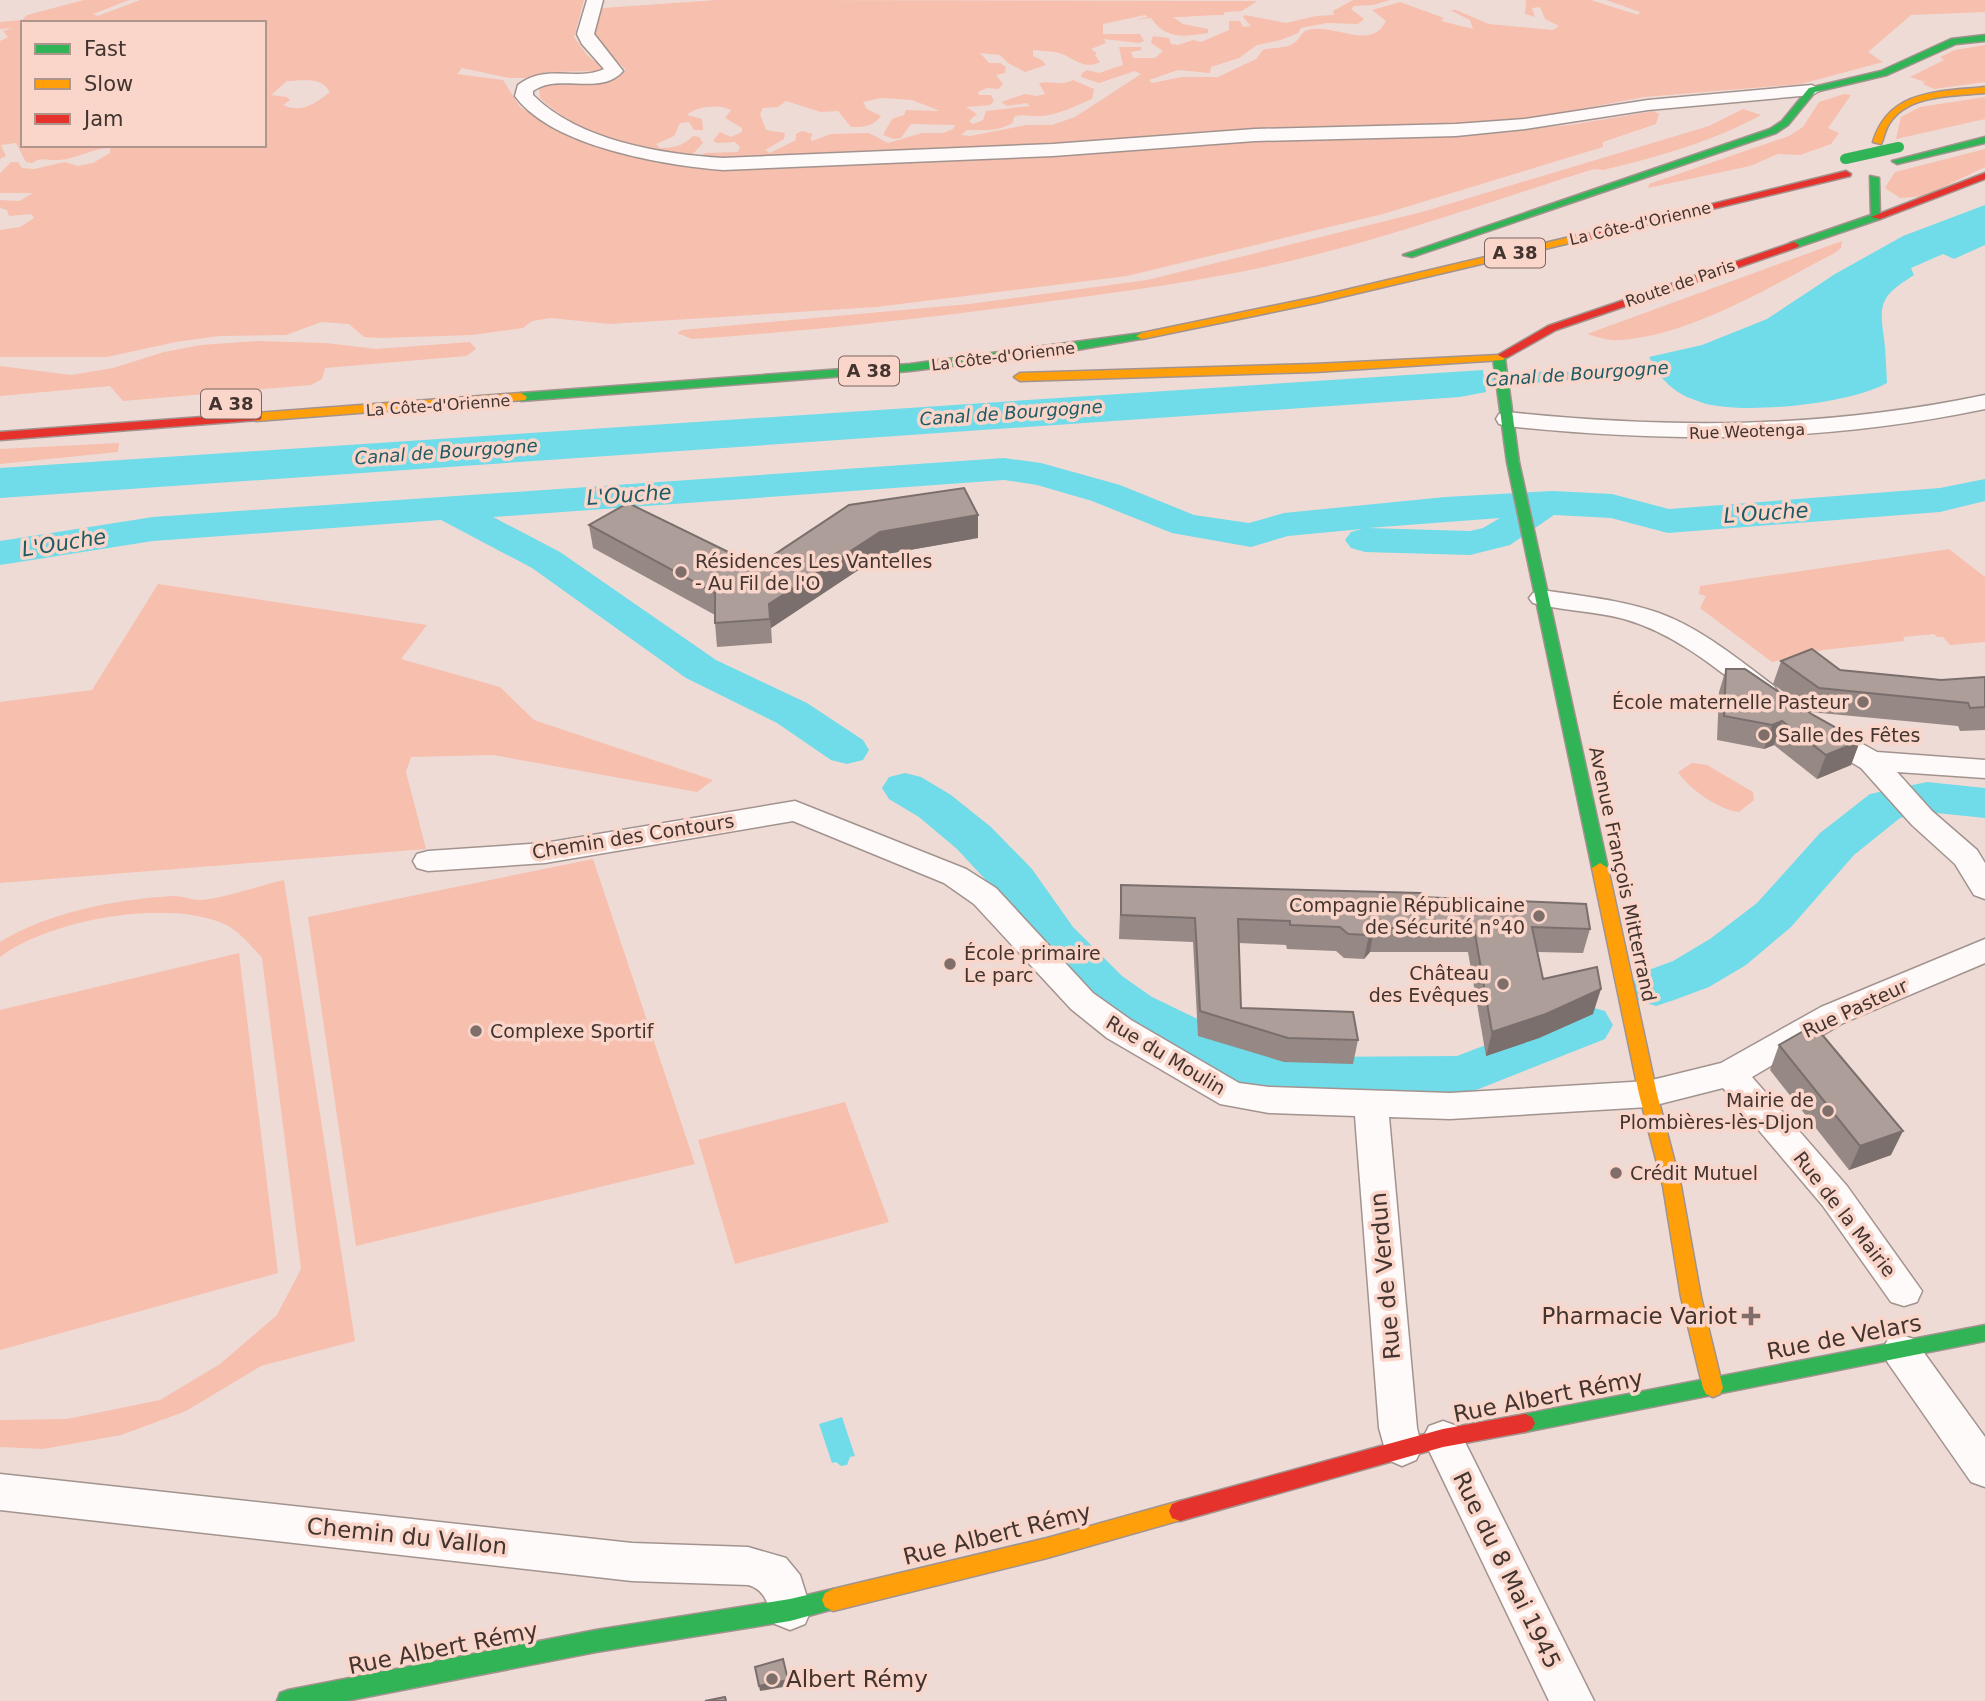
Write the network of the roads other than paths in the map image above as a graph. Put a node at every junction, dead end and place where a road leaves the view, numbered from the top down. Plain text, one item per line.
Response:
1 (595, 0) edge
2 (1985, 38) edge
3 (1812, 90) junction
4 (1985, 90) edge
5 (1720, 99) junction
6 (1791, 116) junction
7 (1985, 126) edge
8 (1985, 140) edge
9 (1878, 142) dead end
10 (1898, 154) junction
11 (1846, 167) junction
12 (1985, 176) edge
13 (1874, 178) dead end
14 (1876, 217) junction
15 (1388, 261) dead end
16 (761, 363) dead end
17 (1499, 363) junction
18 (693, 369) dead end
19 (1004, 378) dead end
20 (923, 382) dead end
21 (553, 396) junction
22 (1985, 402) edge
23 (1507, 419) junction
24 (0, 422) edge
25 (0, 436) edge
26 (1539, 587) junction
27 (1985, 769) edge
28 (1880, 772) junction
29 (795, 811) joint
30 (1977, 860) edge
31 (428, 861) dead end
32 (1985, 888) edge
33 (1985, 950) edge
34 (1730, 1074) junction
35 (1648, 1094) junction
36 (1371, 1102) junction
37 (1904, 1291) dead end
38 (1985, 1333) edge
39 (1901, 1351) junction
40 (1713, 1388) junction
41 (1443, 1438) junction
42 (1402, 1448) junction
43 (1985, 1469) edge
44 (0, 1492) edge
45 (790, 1610) junction
46 (288, 1701) edge
47 (1572, 1701) edge

1 - 5 street
2 - 3 main road
3 - 5 street
3 - 6 main road
4 - 9 main road
5 - 6 street
6 - 15 main road
7 - 10 main road, La Côte-d'Orienne / A 38
8 - 10 main road, La Côte-d'Orienne / A 38
10 - 11 main road, La Côte-d'Orienne / A 38
11 - 16 main road, La Côte-d'Orienne / A 38
11 - 21 main road, La Côte-d'Orienne / A 38
12 - 14 main road, Route de Paris
13 - 14 main road
14 - 17 main road, Route de Paris
17 - 19 main road
17 - 23 main road, Avenue François Mitterrand
18 - 24 main road, La Côte-d'Orienne / A 38
20 - 21 main road
21 - 25 main road, La Côte-d'Orienne / A 38
22 - 23 street, Rue Weotenga
23 - 26 main road, Avenue François Mitterrand
26 - 28 street
26 - 35 main road, Avenue François Mitterrand
27 - 28 street
28 - 30 street
29 - 31 street, Chemin des Contours
29 - 36 street, Rue du Moulin
30 - 32 street
33 - 34 street, Rue Pasteur
34 - 35 street, Rue Pasteur
34 - 37 street, Rue de la Mairie
35 - 36 street, Rue du Moulin
35 - 40 main road, Avenue François Mitterrand
36 - 42 street, Rue de Verdun
38 - 39 main road, Rue de Velars
39 - 40 main road, Rue de Velars
39 - 43 street
40 - 41 main road, Rue Albert Rémy
41 - 42 main road, Rue Albert Rémy
41 - 47 street, Rue du 8 Mai 1945
42 - 45 main road, Rue Albert Rémy
44 - 45 street, Chemin du Vallon
45 - 46 main road, Rue Albert Rémy

